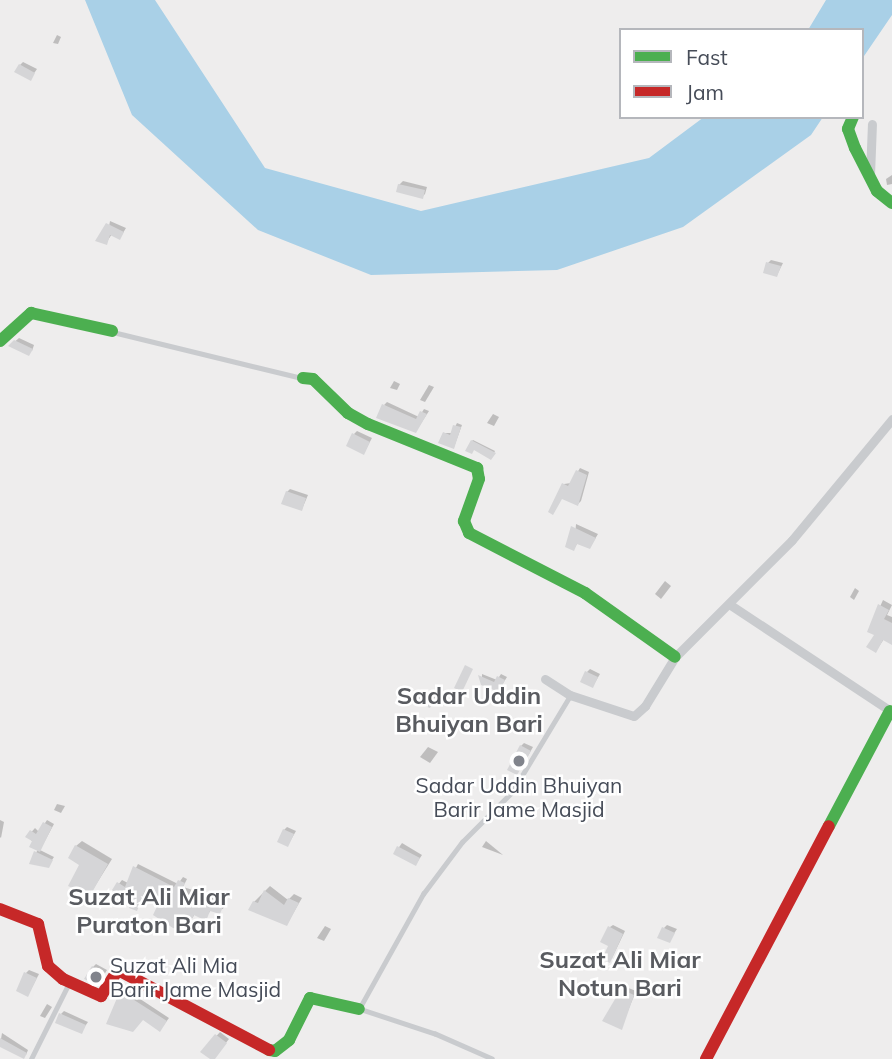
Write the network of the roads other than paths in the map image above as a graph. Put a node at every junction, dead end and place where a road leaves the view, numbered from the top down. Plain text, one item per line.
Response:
1 (852, 119) edge
2 (872, 124) dead end
3 (870, 177) junction
4 (892, 203) edge
5 (112, 331) joint
6 (0, 341) edge
7 (303, 378) joint
8 (892, 419) edge
9 (729, 604) junction
10 (675, 657) junction
11 (545, 679) dead end
12 (570, 695) junction
13 (891, 711) edge
14 (0, 909) edge
15 (69, 982) junction
16 (359, 1009) junction
17 (31, 1059) edge
18 (492, 1059) edge
19 (706, 1059) edge

1 - 3 street
2 - 3 street
3 - 4 street
5 - 6 street
5 - 7 lane
7 - 10 street
8 - 9 street
9 - 10 street
9 - 13 street
10 - 12 street
11 - 12 street
12 - 16 lane
13 - 19 street
14 - 15 street
15 - 16 street
15 - 17 lane
16 - 18 lane

